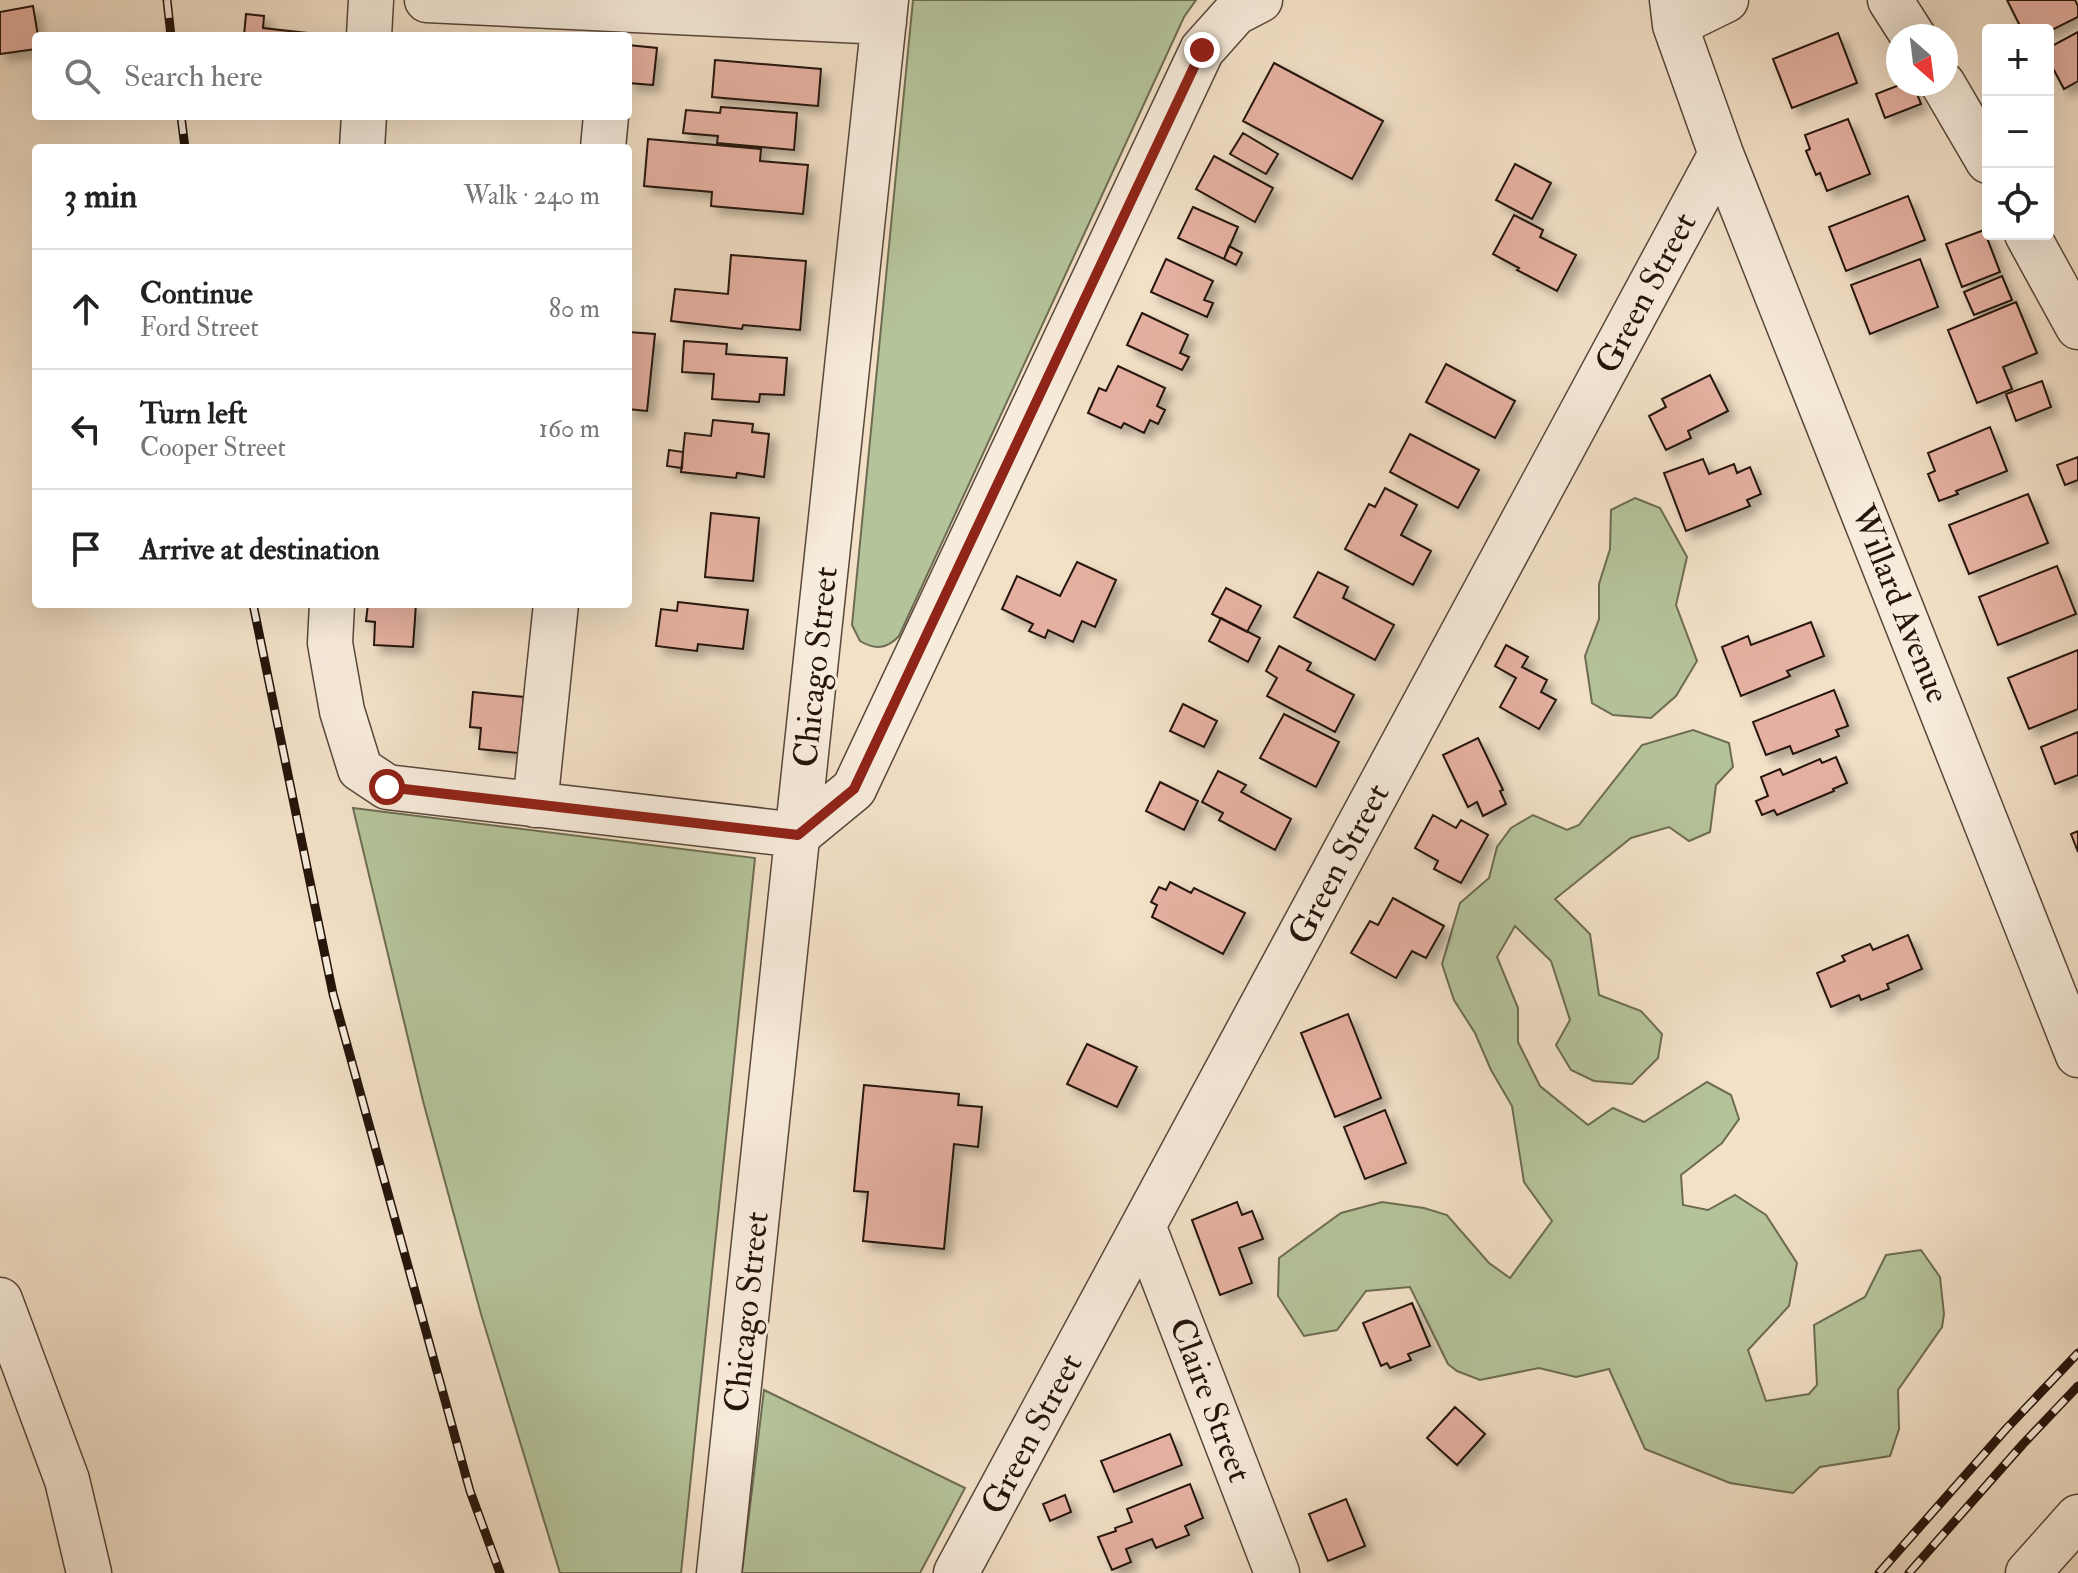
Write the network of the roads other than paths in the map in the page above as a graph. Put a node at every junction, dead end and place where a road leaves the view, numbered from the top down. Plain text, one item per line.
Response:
1 (371, 0) edge
2 (427, 0) edge
3 (1260, 0) edge
4 (1726, 0) edge
5 (1890, 0) edge
6 (885, 11) edge
7 (1673, 12) edge
8 (615, 15) edge
9 (1905, 24) edge
10 (369, 32) edge
11 (1950, 96) edge
12 (364, 120) edge
13 (606, 120) edge
14 (362, 144) edge
15 (603, 144) edge
16 (1982, 151) edge
17 (1721, 154) junction
18 (2030, 240) edge
19 (2078, 327) edge
20 (332, 608) edge
21 (556, 608) edge
22 (535, 805) junction
23 (798, 835) junction
24 (2078, 1055) edge
25 (1144, 1228) junction
26 (0, 1300) edge
27 (2078, 1517) edge
28 (89, 1573) edge
29 (719, 1573) edge
30 (956, 1573) edge
31 (1277, 1573) edge
32 (2028, 1573) edge

1 - 10 street
2 - 8 street
3 - 23 street
4 - 7 street
5 - 9 street
6 - 8 street
6 - 23 street, Chicago Street
7 - 17 street, Willard Avenue
11 - 16 street
12 - 14 street
13 - 15 street
17 - 24 street, Willard Avenue
17 - 25 street, Green Street
18 - 19 street
20 - 22 street
21 - 22 street
22 - 23 street
23 - 29 street, Chicago Street
25 - 30 street, Green Street
25 - 31 street, Claire Street
26 - 28 street
27 - 32 street

